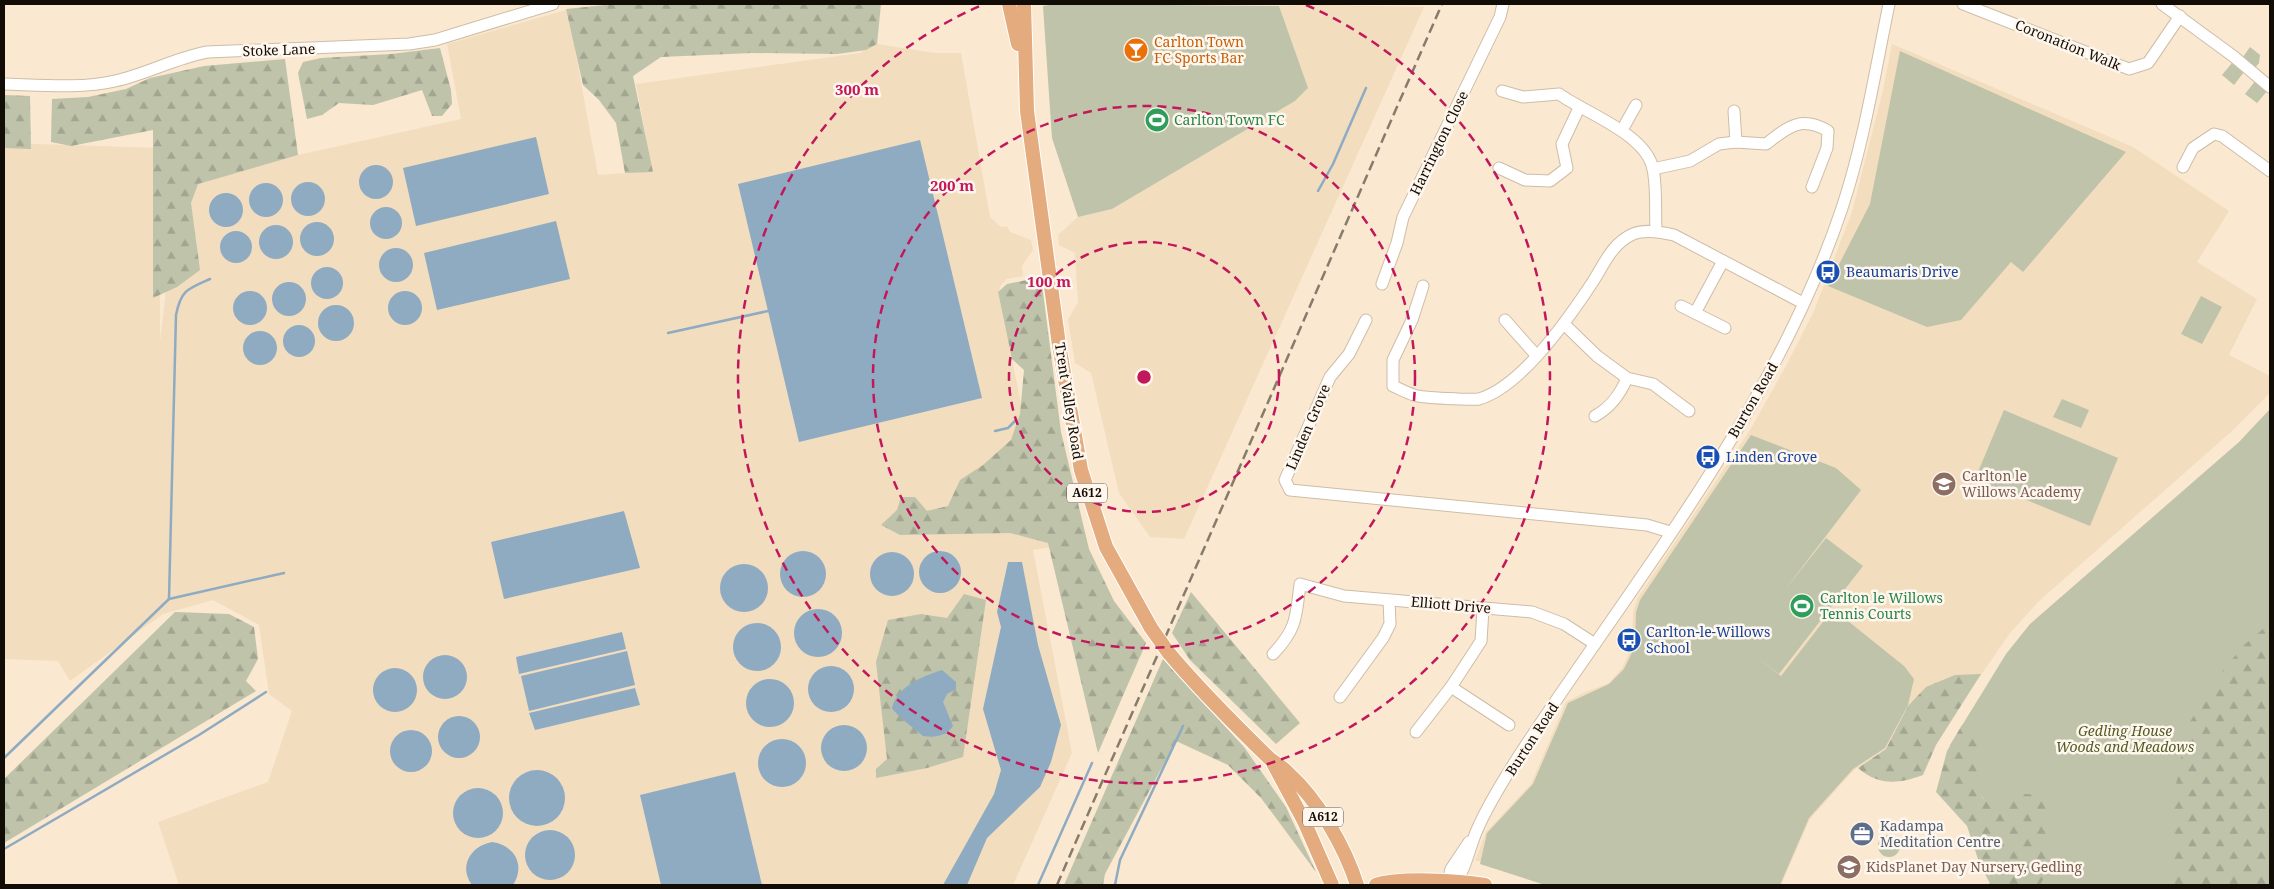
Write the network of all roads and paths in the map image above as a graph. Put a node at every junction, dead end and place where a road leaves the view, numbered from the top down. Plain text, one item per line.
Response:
1 (553, 4) edge
2 (1009, 4) edge
3 (1024, 4) edge
4 (1502, 4) edge
5 (1889, 4) edge
6 (1963, 4) edge
7 (2162, 4) edge
8 (2180, 16) junction
9 (1024, 71) junction
10 (4, 84) edge
11 (2270, 87) edge
12 (1502, 91) dead end
13 (1636, 105) dead end
14 (1579, 108) junction
15 (1734, 111) dead end
16 (1622, 130) junction
17 (1736, 142) junction
18 (2183, 167) dead end
19 (1499, 168) dead end
20 (1653, 168) junction
21 (2270, 171) edge
22 (1812, 187) dead end
23 (1656, 231) junction
24 (1723, 261) junction
25 (1382, 284) dead end
26 (1423, 286) dead end
27 (1803, 303) junction
28 (1681, 306) dead end
29 (1695, 313) junction
30 (1366, 320) dead end
31 (1505, 320) dead end
32 (1564, 324) junction
33 (1725, 328) dead end
34 (1536, 355) junction
35 (1627, 378) junction
36 (1689, 411) dead end
37 (1603, 416) dead end
38 (1670, 532) junction
39 (1389, 600) junction
40 (1483, 609) junction
41 (1595, 644) junction
42 (1273, 654) dead end
43 (1452, 687) junction
44 (1340, 697) dead end
45 (1509, 725) dead end
46 (1416, 732) dead end
47 (1272, 760) junction
48 (1451, 883) edge
49 (1332, 885) edge
50 (1357, 885) edge
51 (1376, 885) edge
52 (1486, 885) edge

1 - 10 street, Stoke Lane
2 - 9 main road, Trent Valley Road / A612
3 - 9 main road, Trent Valley Road / A612
4 - 25 street, Harrington Close
5 - 27 street, Burton Road
6 - 8 street, Coronation Walk
7 - 8 street
8 - 11 street
9 - 47 main road, Trent Valley Road / A612, bridge
12 - 14 street
13 - 16 street
14 - 16 street
14 - 19 street
15 - 17 street
16 - 20 street
17 - 20 street
17 - 22 street
18 - 21 street
20 - 23 street
23 - 24 street
23 - 32 street
24 - 27 street
24 - 29 street
26 - 34 street
27 - 38 street, Burton Road
28 - 29 street
29 - 33 street
30 - 38 street, Linden Grove
31 - 34 street
32 - 34 street
32 - 35 street
35 - 36 street
35 - 37 street
38 - 41 street, Burton Road
39 - 40 street, Elliott Drive
39 - 42 street, Elliott Drive
39 - 44 street
40 - 41 street, Elliott Drive
40 - 43 street
41 - 48 street, Burton Road
43 - 45 street
43 - 46 street
47 - 49 main road, Trent Valley Road / A612
47 - 50 main road, Trent Valley Road / A612
48 - 51 main road
48 - 52 main road

